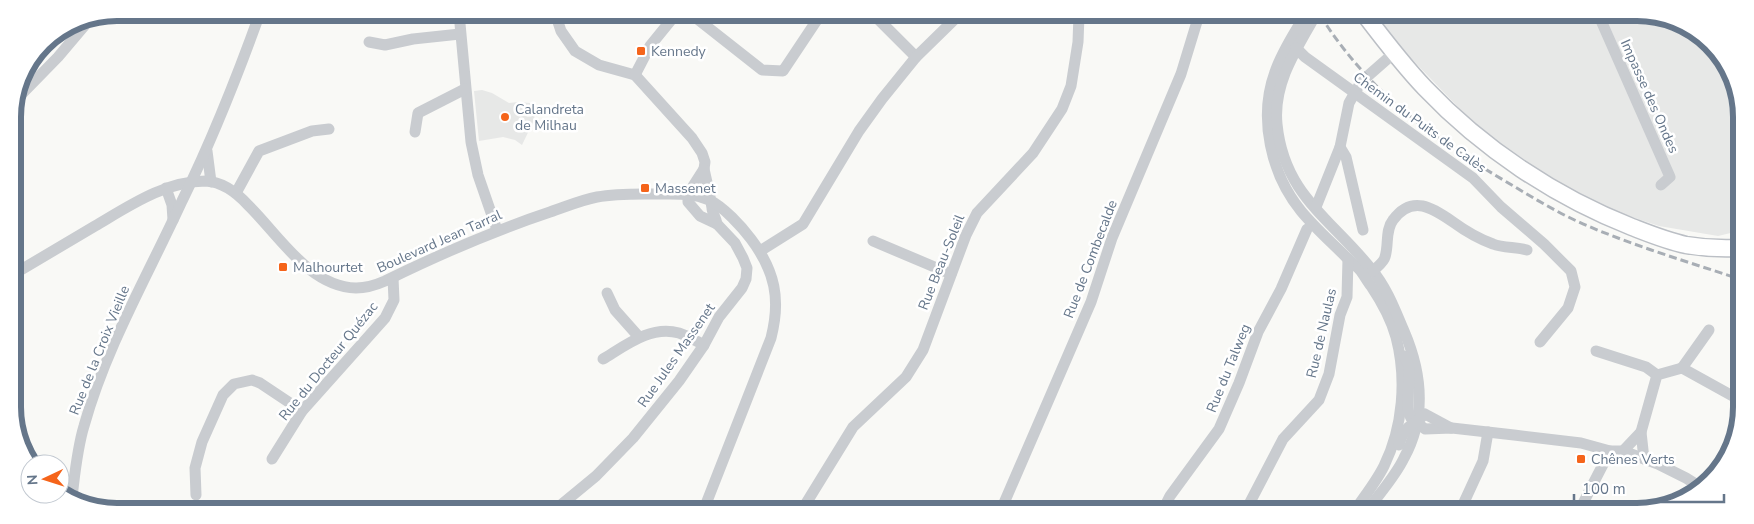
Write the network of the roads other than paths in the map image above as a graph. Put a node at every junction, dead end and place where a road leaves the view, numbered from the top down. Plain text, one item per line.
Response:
1 (257, 21) edge
2 (459, 21) edge
3 (558, 21) edge
4 (670, 21) edge
5 (700, 21) edge
6 (816, 21) edge
7 (880, 21) edge
8 (953, 21) edge
9 (1079, 21) edge
10 (1197, 21) edge
11 (1301, 21) edge
12 (1312, 21) edge
13 (1369, 21) edge
14 (1601, 21) edge
15 (82, 28) edge
16 (460, 34) junction
17 (369, 42) dead end
18 (1296, 48) junction
19 (1394, 53) junction
20 (916, 57) junction
21 (635, 75) junction
22 (465, 89) junction
23 (25, 91) edge
24 (1354, 93) junction
25 (329, 130) dead end
26 (414, 132) dead end
27 (1340, 147) junction
28 (207, 148) junction
29 (704, 170) junction
30 (207, 182) junction
31 (191, 183) junction
32 (1661, 185) dead end
33 (166, 188) junction
34 (236, 193) junction
35 (688, 198) junction
36 (712, 206) junction
37 (1316, 207) dead end
38 (173, 220) junction
39 (717, 224) junction
40 (497, 230) junction
41 (1307, 230) dead end
42 (1363, 230) dead end
43 (873, 241) dead end
44 (1733, 248) edge
45 (1527, 250) dead end
46 (760, 251) junction
47 (1348, 259) junction
48 (21, 270) edge
49 (1373, 271) junction
50 (951, 274) junction
51 (393, 278) junction
52 (607, 293) dead end
53 (1709, 330) dead end
54 (1396, 336) junction
55 (639, 337) junction
56 (1540, 342) dead end
57 (704, 345) junction
58 (1596, 351) dead end
59 (603, 359) dead end
60 (1682, 368) junction
61 (1657, 375) junction
62 (1733, 396) edge
63 (302, 412) junction
64 (1418, 422) junction
65 (1488, 432) junction
66 (1641, 432) junction
67 (1610, 451) junction
68 (1623, 451) junction
69 (272, 459) dead end
70 (1644, 459) junction
71 (1695, 483) edge
72 (1370, 489) junction
73 (73, 491) edge
74 (196, 495) dead end
75 (563, 503) edge
76 (706, 503) edge
77 (806, 503) edge
78 (1004, 503) edge
79 (1167, 503) edge
80 (1250, 503) edge
81 (1360, 503) edge
82 (1373, 503) edge
83 (1464, 503) edge
84 (1583, 503) edge

1 - 28 street, Rue de la Croix Vieille
2 - 16 street
3 - 21 street
4 - 21 street
5 - 6 street
7 - 20 street
8 - 20 street
9 - 50 street, Rue Beau-Soleil
10 - 78 street, Rue de Combecalde
11 - 47 street
12 - 18 street
13 - 19 main road
14 - 32 street, Impasse des Ondes
15 - 23 street
16 - 17 street
16 - 22 street
18 - 24 street, Chemin du Puits de Calès
18 - 49 street
19 - 24 street
19 - 44 main road
20 - 46 street
21 - 29 street, Rue Jules Massenet
22 - 26 street
22 - 40 street
24 - 27 street
24 - 56 street, Chemin du Puits de Calès
25 - 34 street
27 - 37 street
27 - 42 street
28 - 30 street, Rue de la Croix Vieille
28 - 31 street, Rue de la Croix Vieille
29 - 35 street
29 - 36 street, Rue Jules Massenet
30 - 31 street
30 - 34 street, Boulevard Jean Tarral
31 - 33 street
31 - 38 street, Rue de la Croix Vieille
33 - 38 street
33 - 48 street
34 - 51 street, Boulevard Jean Tarral
35 - 36 street, Boulevard Jean Tarral
35 - 39 street, Rue Jules Massenet
35 - 40 street, Boulevard Jean Tarral
36 - 39 street, Rue Jules Massenet
36 - 46 street, Boulevard Jean Tarral
38 - 73 street, Rue de la Croix Vieille
39 - 57 street, Rue Jules Massenet
40 - 51 street, Boulevard Jean Tarral
41 - 79 street, Rue du Talweg
43 - 50 street
45 - 49 street
46 - 76 street, Boulevard Jean Tarral
47 - 54 street
47 - 80 street, Rue de Naulas
49 - 64 street
50 - 77 street, Rue Beau-Soleil
51 - 63 street, Rue du Docteur Quézac
52 - 55 street
53 - 60 street
54 - 64 street
54 - 72 street
55 - 57 street
55 - 59 street
57 - 75 street, Rue Jules Massenet
58 - 61 street
60 - 61 street
60 - 62 street
61 - 66 street
63 - 69 street, Rue du Docteur Quézac
63 - 74 street
64 - 65 street
64 - 72 street
64 - 82 street
65 - 67 street
65 - 83 street
66 - 68 street
66 - 70 street
67 - 68 street
67 - 84 street
68 - 70 street
70 - 71 street
72 - 81 street

